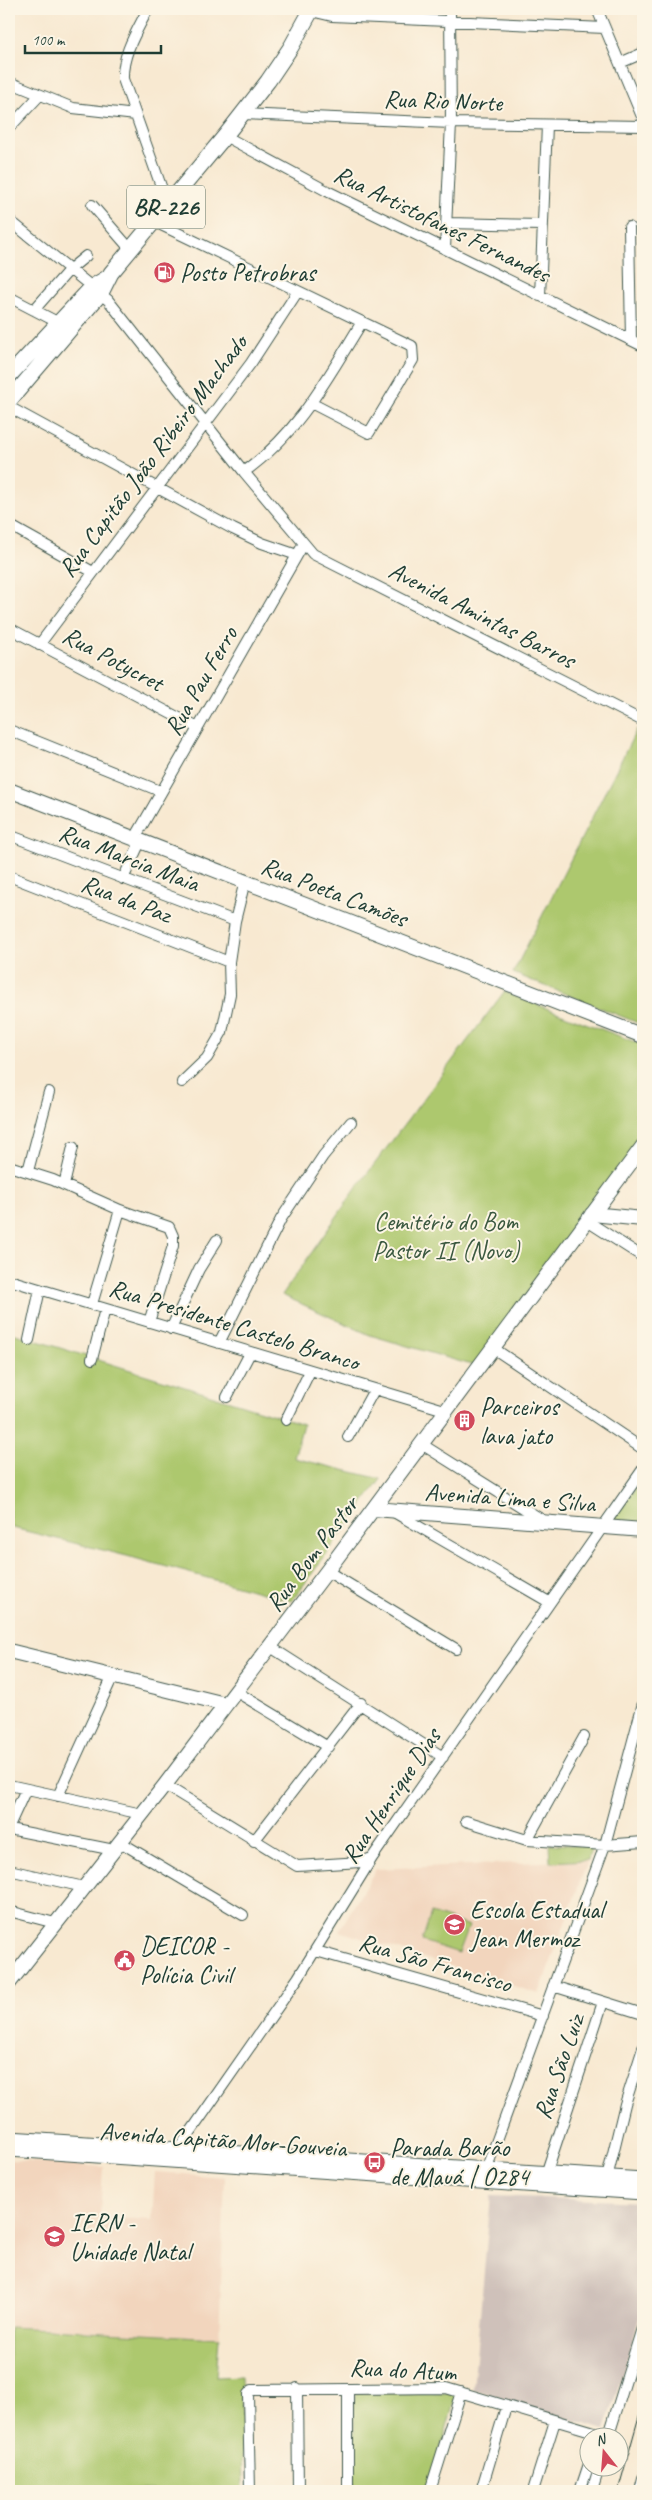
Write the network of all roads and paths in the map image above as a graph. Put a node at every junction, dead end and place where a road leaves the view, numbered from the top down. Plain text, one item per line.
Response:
1 (148, 9) edge
2 (450, 9) edge
3 (597, 9) edge
4 (311, 10) edge
5 (450, 21) junction
6 (605, 28) junction
7 (643, 53) edge
8 (620, 64) junction
9 (9, 82) edge
10 (40, 95) junction
11 (242, 114) junction
12 (136, 115) junction
13 (643, 119) edge
14 (451, 123) junction
15 (547, 125) junction
16 (643, 126) edge
17 (9, 128) edge
18 (225, 136) junction
19 (92, 205) dead end
20 (168, 206) junction
21 (9, 220) edge
22 (154, 222) junction
23 (448, 223) junction
24 (542, 225) junction
25 (629, 227) dead end
26 (445, 249) junction
27 (131, 250) junction
28 (86, 256) dead end
29 (69, 270) junction
30 (96, 290) junction
31 (298, 291) junction
32 (540, 296) junction
33 (9, 297) edge
34 (34, 310) junction
35 (362, 322) junction
36 (64, 326) junction
37 (631, 340) junction
38 (643, 346) edge
39 (9, 376) edge
40 (9, 401) edge
41 (311, 404) junction
42 (9, 407) edge
43 (204, 423) junction
44 (244, 472) junction
45 (156, 488) junction
46 (9, 525) edge
47 (303, 545) junction
48 (297, 555) junction
49 (94, 572) junction
50 (9, 628) edge
51 (39, 645) junction
52 (643, 721) edge
53 (198, 728) junction
54 (9, 730) edge
55 (9, 790) edge
56 (160, 791) junction
57 (9, 835) edge
58 (138, 839) junction
59 (9, 876) edge
60 (123, 878) junction
61 (245, 881) junction
62 (235, 921) junction
63 (229, 962) junction
64 (643, 1036) edge
65 (182, 1082) dead end
66 (49, 1092) dead end
67 (351, 1122) dead end
68 (643, 1146) edge
69 (73, 1148) dead end
70 (9, 1166) edge
71 (28, 1172) junction
72 (64, 1185) junction
73 (120, 1210) junction
74 (592, 1213) junction
75 (638, 1214) edge
76 (217, 1240) dead end
77 (643, 1256) edge
78 (9, 1280) edge
79 (40, 1289) junction
80 (92, 1304) junction
81 (105, 1309) junction
82 (149, 1322) junction
83 (171, 1329) junction
84 (30, 1340) dead end
85 (219, 1343) junction
86 (493, 1348) junction
87 (250, 1353) junction
88 (92, 1359) dead end
89 (310, 1371) junction
90 (374, 1390) junction
91 (227, 1397) dead end
92 (448, 1411) junction
93 (286, 1420) dead end
94 (348, 1437) dead end
95 (423, 1445) junction
96 (643, 1449) edge
97 (643, 1469) edge
98 (374, 1509) junction
99 (392, 1511) junction
100 (550, 1524) junction
101 (603, 1527) junction
102 (643, 1530) edge
103 (327, 1572) junction
104 (549, 1602) junction
105 (270, 1646) junction
106 (456, 1649) dead end
107 (9, 1651) edge
108 (112, 1678) junction
109 (235, 1691) junction
110 (643, 1702) edge
111 (361, 1703) junction
112 (226, 1704) junction
113 (584, 1737) dead end
114 (328, 1746) junction
115 (443, 1757) junction
116 (165, 1784) junction
117 (9, 1785) edge
118 (26, 1789) junction
119 (58, 1796) junction
120 (142, 1814) junction
121 (466, 1821) dead end
122 (9, 1828) edge
123 (527, 1840) junction
124 (254, 1841) junction
125 (643, 1842) edge
126 (605, 1845) junction
127 (117, 1846) junction
128 (372, 1858) junction
129 (9, 1870) edge
130 (84, 1887) junction
131 (9, 1911) edge
132 (243, 1915) dead end
133 (55, 1923) junction
134 (316, 1951) junction
135 (9, 1983) edge
136 (553, 1986) junction
137 (603, 2002) junction
138 (643, 2014) edge
139 (543, 2016) junction
140 (643, 2048) edge
141 (9, 2139) edge
142 (9, 2149) edge
143 (99, 2150) junction
144 (178, 2150) junction
145 (486, 2170) junction
146 (546, 2174) junction
147 (643, 2180) edge
148 (616, 2182) junction
149 (643, 2192) edge
150 (643, 2325) edge
151 (297, 2388) junction
152 (348, 2388) junction
153 (461, 2392) junction
154 (506, 2407) junction
155 (555, 2421) junction
156 (606, 2428) edge
157 (580, 2429) edge
158 (584, 2478) edge
159 (596, 2478) edge
160 (643, 2479) edge
161 (250, 2491) edge
162 (298, 2491) edge
163 (348, 2491) edge
164 (430, 2491) edge
165 (481, 2491) edge
166 (533, 2491) edge
167 (580, 2491) edge
168 (592, 2491) edge
169 (640, 2491) edge

1 - 12 street
2 - 5 street
3 - 6 street
4 - 5 street
4 - 11 main road, BR-226
5 - 6 street
5 - 14 street
6 - 8 street
7 - 8 street
8 - 13 street
9 - 10 street
10 - 12 street
10 - 17 street
11 - 14 street, Rua Rio Norte
11 - 18 main road, BR-226
12 - 20 street
14 - 15 street, Rua Rio Norte
14 - 23 street
15 - 16 street, Rua Rio Norte
15 - 24 street
18 - 20 main road, BR-226
18 - 26 street, Rua Artistofanes Fernandes
19 - 27 street
20 - 22 main road, BR-226
21 - 29 street, Avenida Amintas Barros
22 - 27 main road, BR-226
22 - 31 street
23 - 24 street
23 - 26 street
24 - 32 street
25 - 37 street
26 - 32 street, Rua Artistofanes Fernandes
27 - 30 main road, BR-226
28 - 29 street
29 - 30 street, Avenida Amintas Barros
29 - 34 street
30 - 36 main road, BR-226
30 - 43 street, Avenida Amintas Barros
31 - 35 street
31 - 43 street, Rua Capitão João Ribeiro Machado
32 - 37 street, Rua Artistofanes Fernandes
33 - 34 street
34 - 36 street
35 - 41 street
35 - 41 street
36 - 39 main road, BR-226
36 - 40 main road, BR-226
37 - 38 street, Rua Artistofanes Fernandes
41 - 44 street
42 - 45 street
43 - 44 street, Avenida Amintas Barros
43 - 45 street, Rua Capitão João Ribeiro Machado
44 - 47 street, Avenida Amintas Barros
45 - 48 street
45 - 49 street, Rua Capitão João Ribeiro Machado
46 - 49 street
47 - 48 street, Rua Pau Ferro
47 - 52 street, Avenida Amintas Barros
48 - 53 street, Rua Pau Ferro
49 - 51 street, Rua Capitão João Ribeiro Machado
50 - 51 street, Rua Potycret
51 - 53 street, Rua Potycret
53 - 56 street, Rua Pau Ferro
54 - 56 street
55 - 58 main road, Rua Poeta Camões
56 - 58 street, Rua Pau Ferro
57 - 60 street, Rua Marcia Maia
58 - 60 street, Rua Pau Ferro
58 - 61 main road, Rua Poeta Camões
59 - 63 street, Rua da Paz
60 - 62 street, Rua Marcia Maia
61 - 62 street
61 - 64 main road, Rua Poeta Camões
62 - 63 street
63 - 65 street
66 - 71 street
67 - 85 street
68 - 74 main road, Rua Bom Pastor
69 - 72 street
70 - 71 street
71 - 72 street
72 - 73 street
73 - 80 street
73 - 82 street
74 - 75 main road
74 - 77 street
74 - 86 main road, Rua Bom Pastor
76 - 83 street
78 - 79 street, Rua Presidente Castelo Branco
79 - 80 street, Rua Presidente Castelo Branco
79 - 84 street
80 - 81 street, Rua Presidente Castelo Branco
81 - 82 street, Rua Presidente Castelo Branco
81 - 88 street
82 - 83 street, Rua Presidente Castelo Branco
83 - 85 street, Rua Presidente Castelo Branco
85 - 87 street, Rua Presidente Castelo Branco
86 - 92 main road, Rua Bom Pastor
86 - 96 street
87 - 89 street, Rua Presidente Castelo Branco
87 - 91 street
89 - 90 street, Rua Presidente Castelo Branco
89 - 93 street
90 - 92 street, Rua Presidente Castelo Branco
90 - 94 street
92 - 95 main road, Rua Bom Pastor
95 - 98 main road, Rua Bom Pastor
95 - 100 street
97 - 101 street, Rua Henrique Dias
98 - 99 main road, Avenida Lima e Silva
98 - 103 main road, Rua Bom Pastor
99 - 100 main road, Avenida Lima e Silva
99 - 104 street
100 - 101 main road, Avenida Lima e Silva
101 - 102 main road, Avenida Lima e Silva
101 - 104 street, Rua Henrique Dias
103 - 105 main road, Rua Bom Pastor
103 - 106 street
104 - 115 street, Rua Henrique Dias
105 - 109 main road, Rua Bom Pastor
105 - 111 street
107 - 108 main road
108 - 112 main road
108 - 119 street
109 - 112 main road, Rua Bom Pastor
109 - 114 street
110 - 126 street
111 - 114 street
111 - 115 street
112 - 116 main road, Rua Bom Pastor
113 - 123 street
114 - 124 street
115 - 128 street, Rua Henrique Dias
116 - 120 main road, Rua Bom Pastor
116 - 124 street
117 - 118 street
118 - 119 street
118 - 122 street
119 - 120 street
120 - 127 main road, Rua Bom Pastor
121 - 123 street
122 - 127 street
123 - 126 street
124 - 128 street
125 - 126 street
126 - 136 street
127 - 130 main road, Rua Bom Pastor
127 - 132 street
128 - 134 street, Rua Henrique Dias
129 - 130 street
130 - 133 main road, Rua Bom Pastor
131 - 133 street
133 - 135 main road, Rua Bom Pastor
134 - 139 street, Rua São Francisco
134 - 144 street, Rua Henrique Dias
136 - 137 street
136 - 139 street
137 - 138 street
137 - 146 street, Rua São Luiz
139 - 145 street
140 - 148 street
141 - 143 main road, Avenida Capitão Mor-Gouveia
142 - 143 main road, Avenida Capitão Mor-Gouveia
143 - 144 main road, Avenida Capitão Mor-Gouveia
143 - 148 main road, Avenida Capitão Mor-Gouveia
144 - 145 main road, Avenida Capitão Mor-Gouveia
145 - 146 main road, Avenida Capitão Mor-Gouveia
146 - 148 main road, Avenida Capitão Mor-Gouveia
147 - 148 main road, Avenida Capitão Mor-Gouveia
148 - 149 main road, Avenida Capitão Mor-Gouveia
150 - 156 street
151 - 152 street, Rua do Atum
151 - 161 street, Rua do Atum
151 - 162 street
152 - 153 street, Rua do Atum
152 - 163 street
153 - 154 street, Rua do Atum
153 - 164 street
154 - 155 street, Rua do Atum
154 - 165 street
155 - 157 street, Rua do Atum
155 - 166 street
158 - 167 street
159 - 168 street
160 - 169 street

